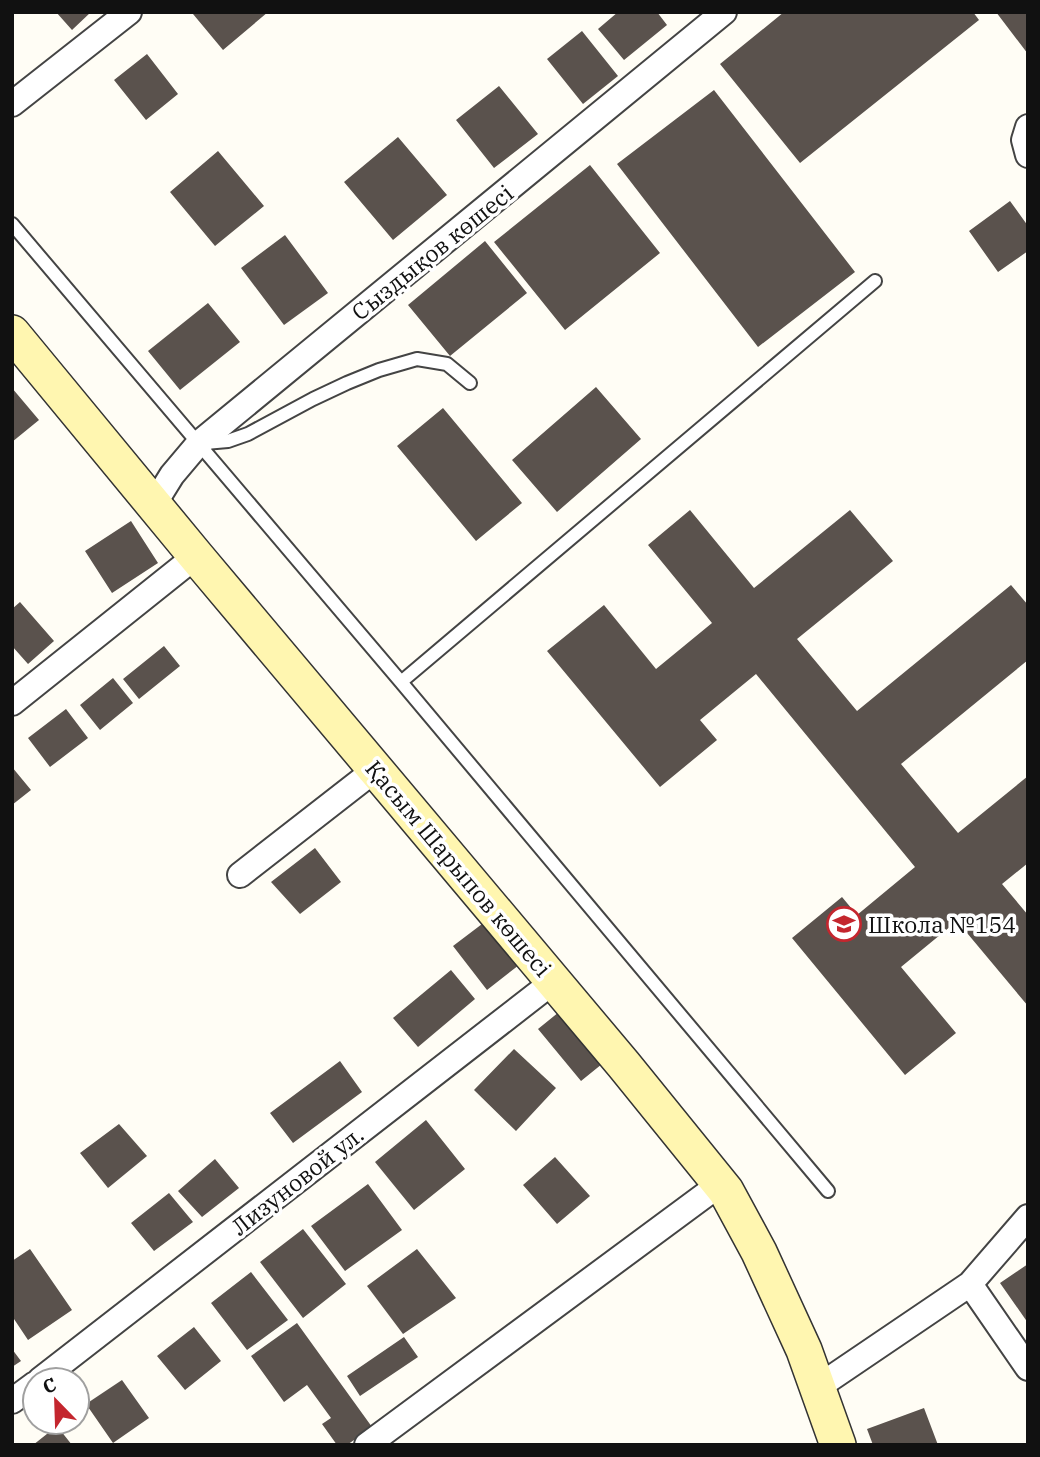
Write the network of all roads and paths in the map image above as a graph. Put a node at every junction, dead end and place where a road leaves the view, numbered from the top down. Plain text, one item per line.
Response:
1 (129, 12) edge
2 (724, 12) edge
3 (12, 104) edge
4 (1028, 127) edge
5 (1028, 155) edge
6 (12, 224) edge
7 (875, 281) dead end
8 (12, 333) edge
9 (470, 383) dead end
10 (199, 443) junction
11 (154, 504) junction
12 (195, 556) junction
13 (401, 682) junction
14 (12, 703) edge
15 (376, 769) junction
16 (240, 875) dead end
17 (554, 981) junction
18 (720, 1184) junction
19 (828, 1191) dead end
20 (1028, 1217) edge
21 (970, 1284) junction
22 (58, 1366) edge
23 (1028, 1368) edge
24 (818, 1387) junction
25 (367, 1445) edge
26 (838, 1445) edge

1 - 3 street
2 - 10 street, Сыздықов көшесі
4 - 5 street
6 - 10 lane
7 - 13 lane
8 - 11 street, Қасым Шарыпов көшесі
9 - 10 lane
10 - 11 street, Сыздықов көшесі
10 - 13 lane
11 - 12 street, Қасым Шарыпов көшесі
12 - 14 street
12 - 15 street, Қасым Шарыпов көшесі
13 - 19 lane
15 - 16 street
15 - 17 street, Қасым Шарыпов көшесі
17 - 18 street, Қасым Шарыпов көшесі
17 - 22 street, Лизуновой ул.
18 - 24 street, Қасым Шарыпов көшесі
18 - 25 street
20 - 21 street
21 - 23 street
21 - 24 street
24 - 26 street, Қасым Шарыпов көшесі

